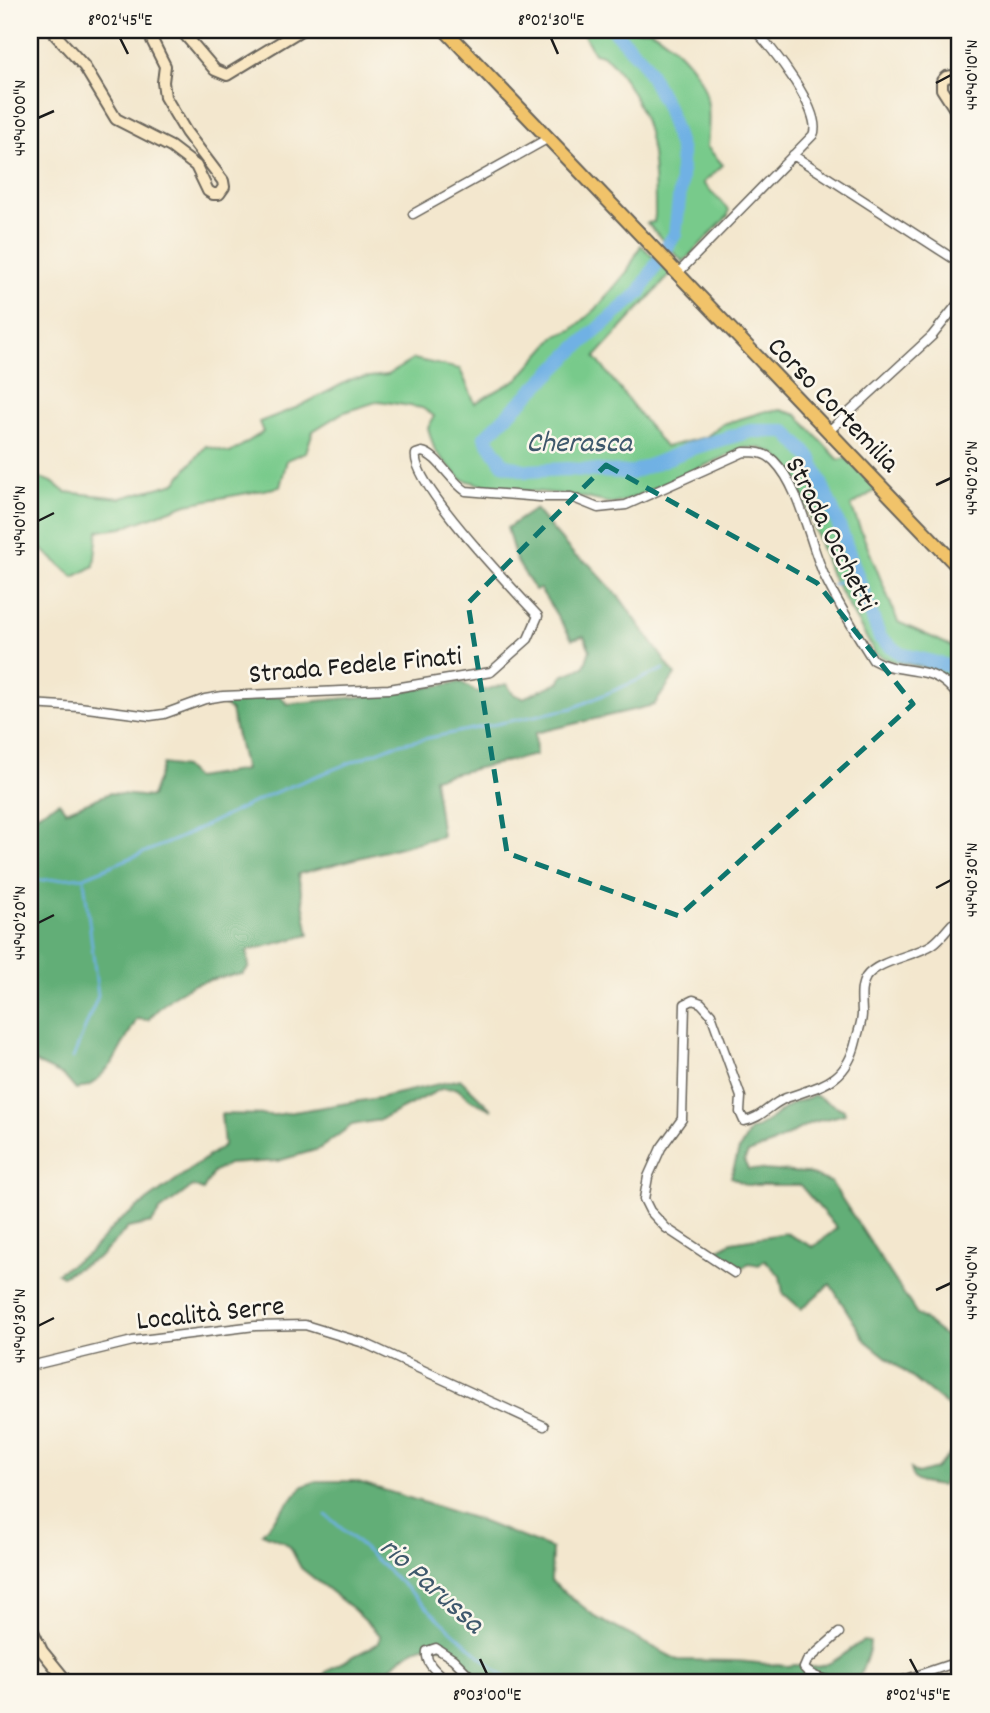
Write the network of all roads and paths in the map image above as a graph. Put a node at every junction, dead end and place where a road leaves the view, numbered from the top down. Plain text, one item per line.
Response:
1 (51, 30) edge
2 (147, 30) edge
3 (181, 30) edge
4 (301, 30) edge
5 (445, 30) edge
6 (754, 30) edge
7 (960, 81) edge
8 (960, 117) edge
9 (547, 139) junction
10 (793, 155) junction
11 (413, 214) dead end
12 (960, 263) edge
13 (677, 270) junction
14 (960, 301) edge
15 (829, 431) junction
16 (416, 454) joint
17 (960, 569) edge
18 (960, 698) edge
19 (30, 704) edge
20 (960, 924) edge
21 (734, 1273) dead end
22 (30, 1366) edge
23 (544, 1426) dead end
24 (30, 1625) edge
25 (839, 1633) dead end
26 (960, 1661) edge
27 (68, 1683) edge
28 (448, 1683) edge
29 (477, 1683) edge
30 (845, 1683) edge
31 (895, 1683) edge

1 - 2 street
3 - 4 street
5 - 9 main road, Corso Cortemilia
6 - 10 street
7 - 8 street
9 - 11 street
9 - 13 main road, Corso Cortemilia
10 - 12 street
10 - 13 street
13 - 15 main road, Corso Cortemilia
14 - 15 street
15 - 17 main road, Corso Cortemilia
16 - 18 street, Strada Occhetti
16 - 19 street, Strada Fedele Finati
20 - 21 street
22 - 23 street, Località Serre
24 - 27 street
25 - 30 street
26 - 31 street
28 - 29 street

